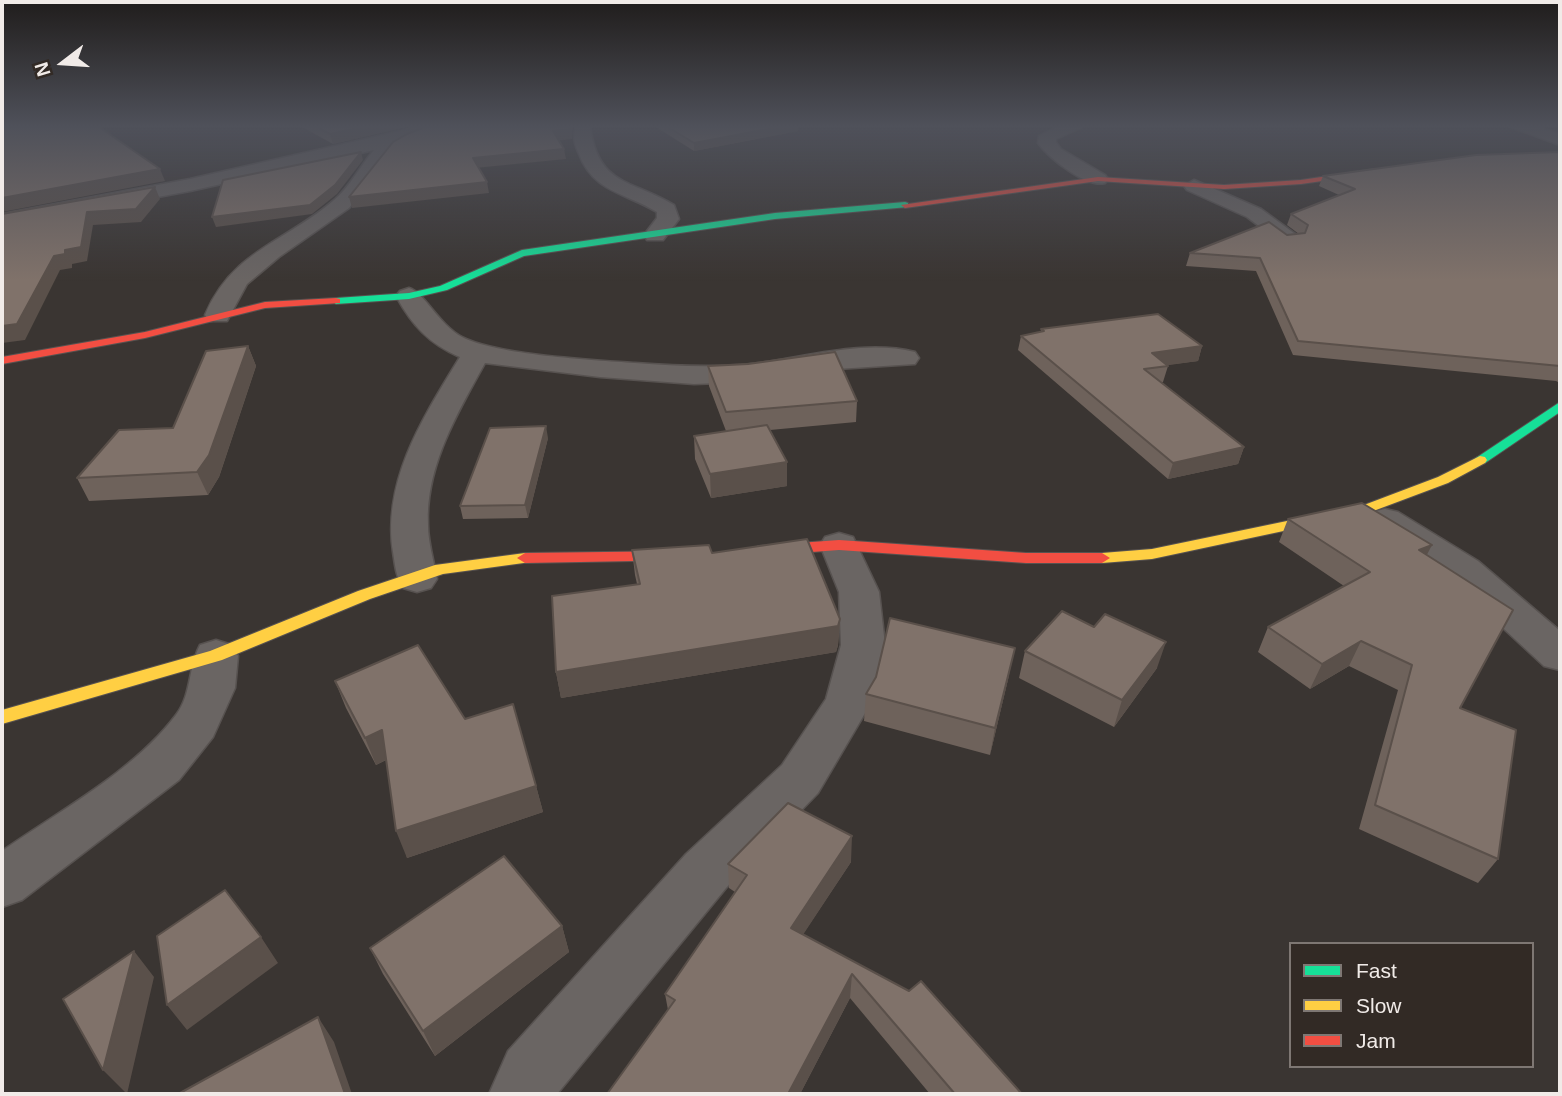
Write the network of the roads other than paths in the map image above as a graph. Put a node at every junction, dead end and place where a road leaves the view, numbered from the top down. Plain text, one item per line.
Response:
1 (221, 178) edge
2 (360, 178) edge
3 (602, 178) edge
4 (1319, 178) edge
5 (1098, 179) joint
6 (1194, 186) junction
7 (2, 220) edge
8 (655, 235) junction
9 (1291, 240) edge
10 (409, 296) junction
11 (218, 315) junction
12 (476, 353) junction
13 (905, 358) dead end
14 (2, 361) edge
15 (1560, 406) edge
16 (1368, 509) junction
17 (839, 545) junction
18 (745, 552) edge
19 (706, 555) edge
20 (417, 579) junction
21 (1560, 655) edge
22 (216, 656) junction
23 (2, 717) edge
24 (2, 882) edge
25 (522, 1094) edge

1 - 7 street
2 - 11 street
3 - 8 street
4 - 6 street
5 - 6 street
5 - 8 street
6 - 9 street
8 - 10 street
10 - 11 street
10 - 12 street
11 - 14 street
12 - 13 street
12 - 20 street
15 - 16 street
16 - 17 street
16 - 21 street
17 - 18 street
17 - 25 street
19 - 20 street
20 - 22 street
22 - 23 street
22 - 24 street

